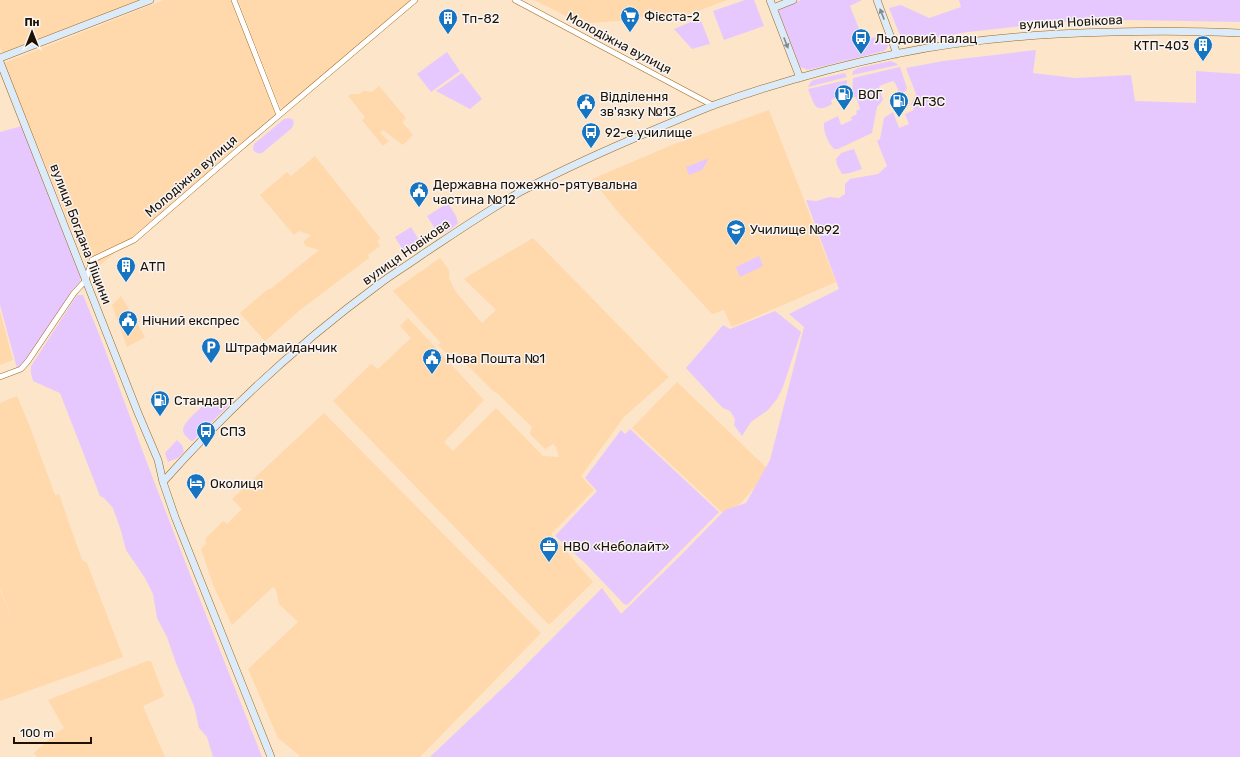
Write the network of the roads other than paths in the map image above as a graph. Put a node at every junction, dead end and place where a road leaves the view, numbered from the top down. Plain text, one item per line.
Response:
1 (150, 0) edge
2 (234, 0) edge
3 (415, 0) edge
4 (515, 0) edge
5 (770, 0) edge
6 (793, 0) edge
7 (877, 0) edge
8 (772, 8) junction
9 (1240, 33) edge
10 (901, 53) junction
11 (0, 58) edge
12 (0, 62) edge
13 (800, 78) junction
14 (714, 106) junction
15 (279, 115) junction
16 (86, 280) junction
17 (0, 377) edge
18 (163, 482) junction
19 (270, 757) edge

1 - 11 main road
2 - 15 street
3 - 15 street, Молодіжна вулиця
4 - 14 street, Молодіжна вулиця
5 - 8 main road
6 - 8 main road
10 -> 7 main road
8 -> 13 main road
9 - 10 main road, вулиця Новікова
10 - 13 main road, вулиця Новікова
12 - 16 main road, вулиця Богдана Ліщини
13 - 14 main road, вулиця Новікова
14 - 18 main road, вулиця Новікова
15 - 16 street, Молодіжна вулиця
16 - 17 street, Молодіжна вулиця
16 - 18 main road, вулиця Богдана Ліщини
18 - 19 main road, вулиця Богдана Ліщини

